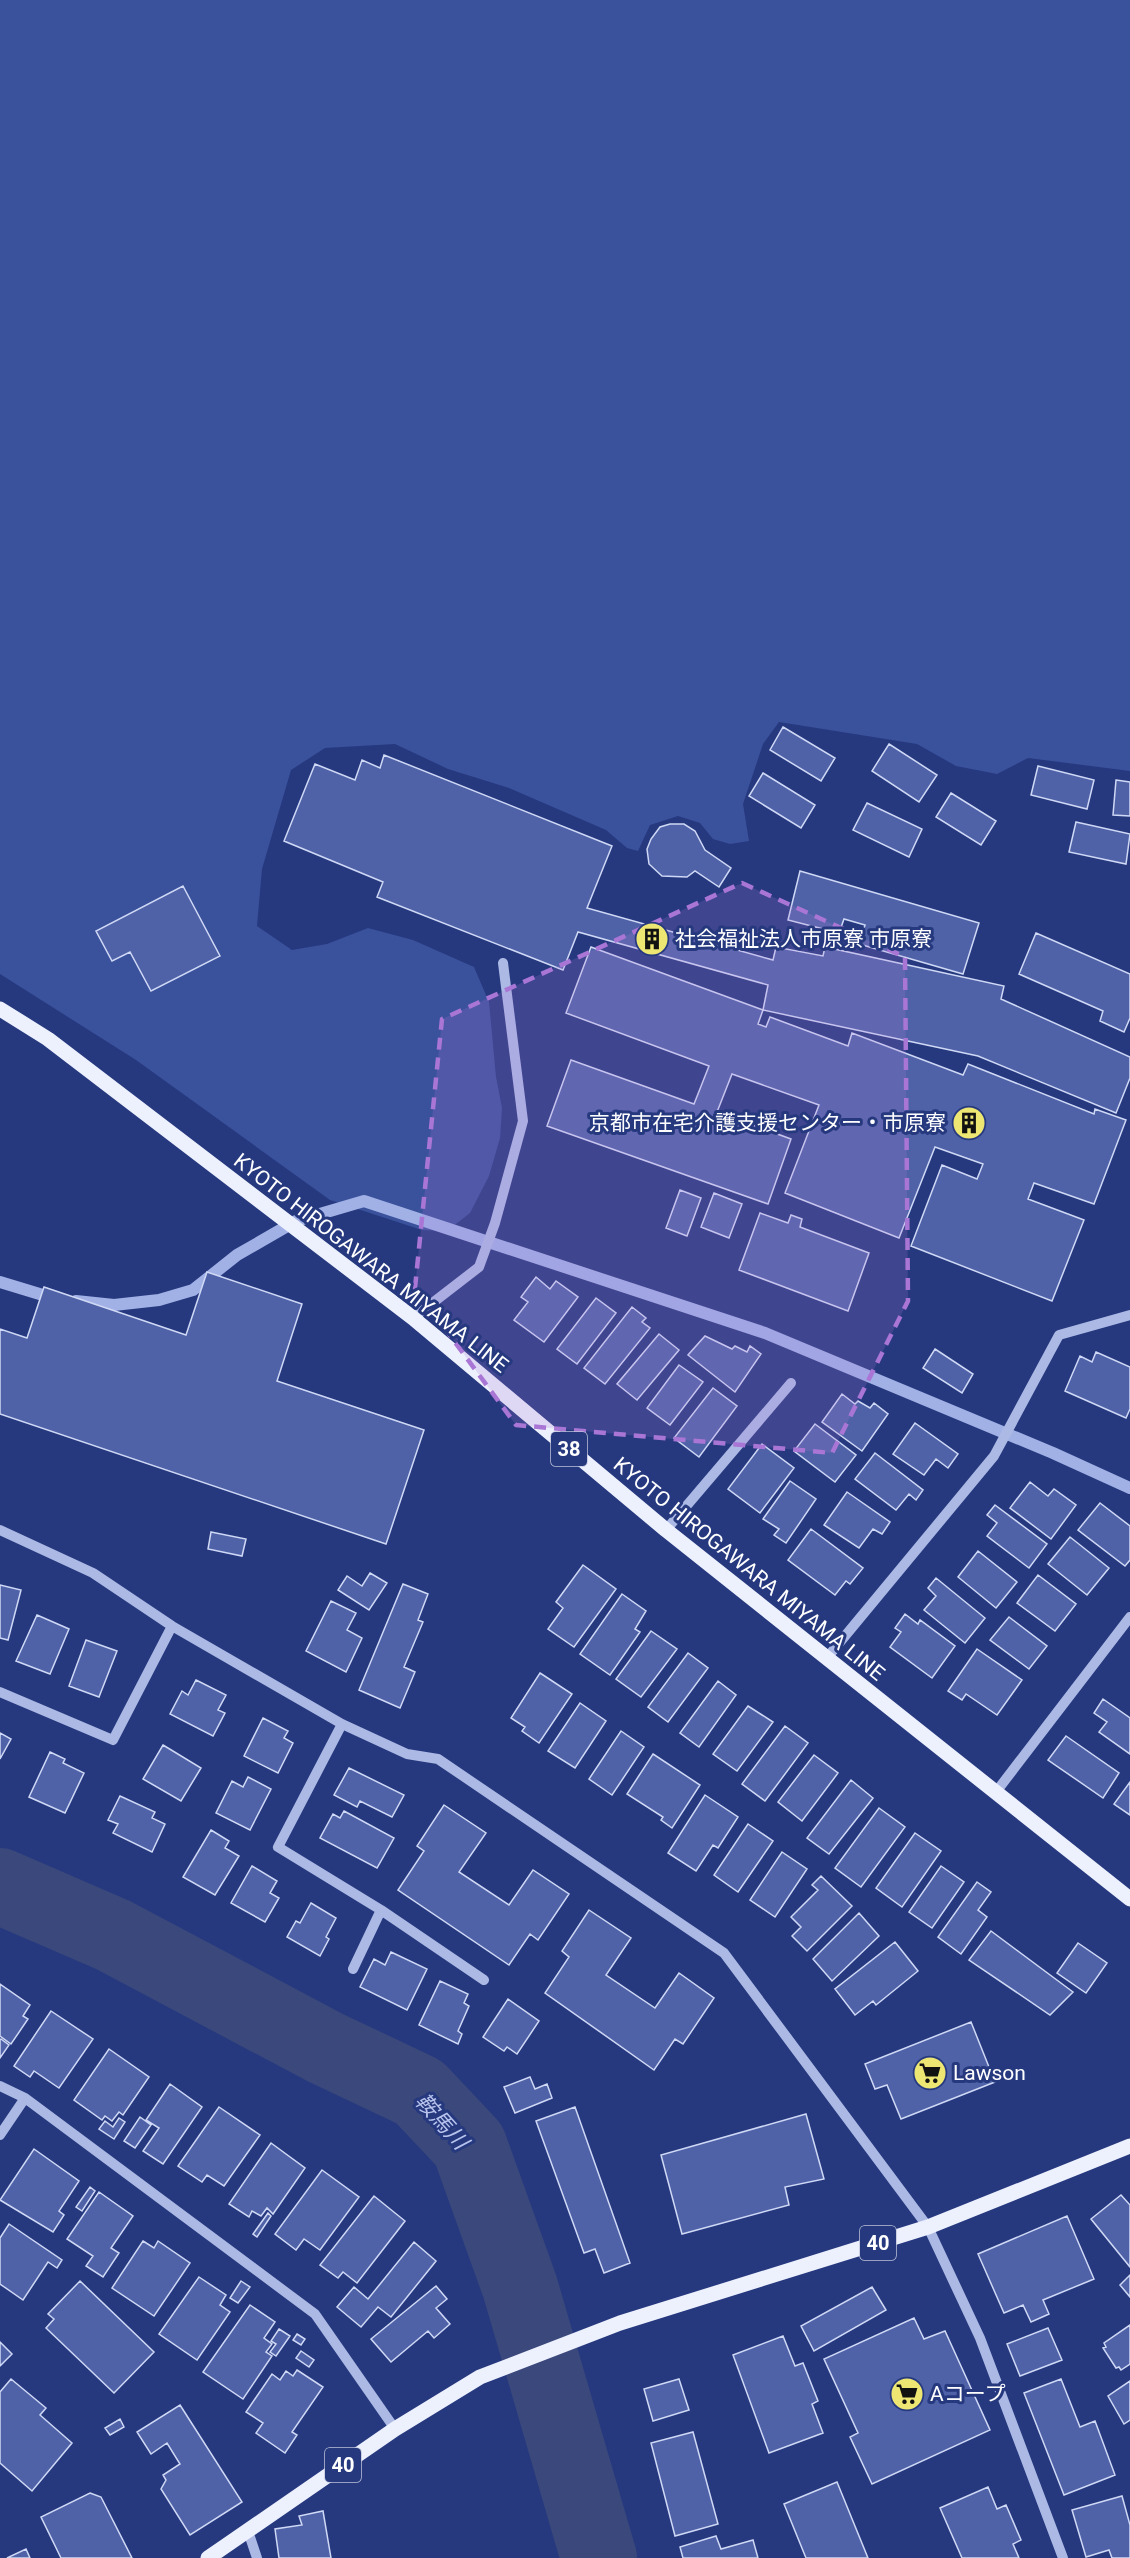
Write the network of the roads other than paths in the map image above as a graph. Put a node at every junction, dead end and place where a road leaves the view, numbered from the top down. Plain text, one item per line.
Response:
1 (503, 963) dead end
2 (0, 1009) edge
3 (1130, 1315) edge
4 (413, 1318) junction
5 (791, 1383) dead end
6 (0, 1530) edge
7 (666, 1530) junction
8 (1130, 1617) edge
9 (172, 1626) junction
10 (826, 1659) junction
11 (0, 1692) edge
12 (342, 1724) junction
13 (996, 1792) junction
14 (1130, 1899) edge
15 (381, 1910) junction
16 (353, 1969) dead end
17 (484, 1980) dead end
18 (0, 2086) edge
19 (25, 2098) junction
20 (0, 2135) edge
21 (1130, 2146) edge
22 (928, 2227) junction
23 (395, 2429) junction
24 (248, 2531) junction
25 (208, 2558) edge
26 (257, 2558) edge
27 (1063, 2558) edge

1 - 4 street
2 - 4 main road, KYOTO HIROGAWARA MIYAMA LINE / 38
3 - 10 street
4 - 7 main road, KYOTO HIROGAWARA MIYAMA LINE / 38
5 - 7 street
6 - 9 street
7 - 10 main road, KYOTO HIROGAWARA MIYAMA LINE / 38
8 - 13 street
9 - 11 street
9 - 12 street
10 - 13 main road, KYOTO HIROGAWARA MIYAMA LINE / 38
12 - 15 street
12 - 22 street
13 - 14 main road, KYOTO HIROGAWARA MIYAMA LINE / 38
15 - 16 street
15 - 17 street
18 - 19 street
19 - 20 street
19 - 23 street
21 - 22 main road, 40
22 - 23 main road, 40
22 - 27 street
23 - 24 main road, 40
24 - 25 main road, 40
24 - 26 street

